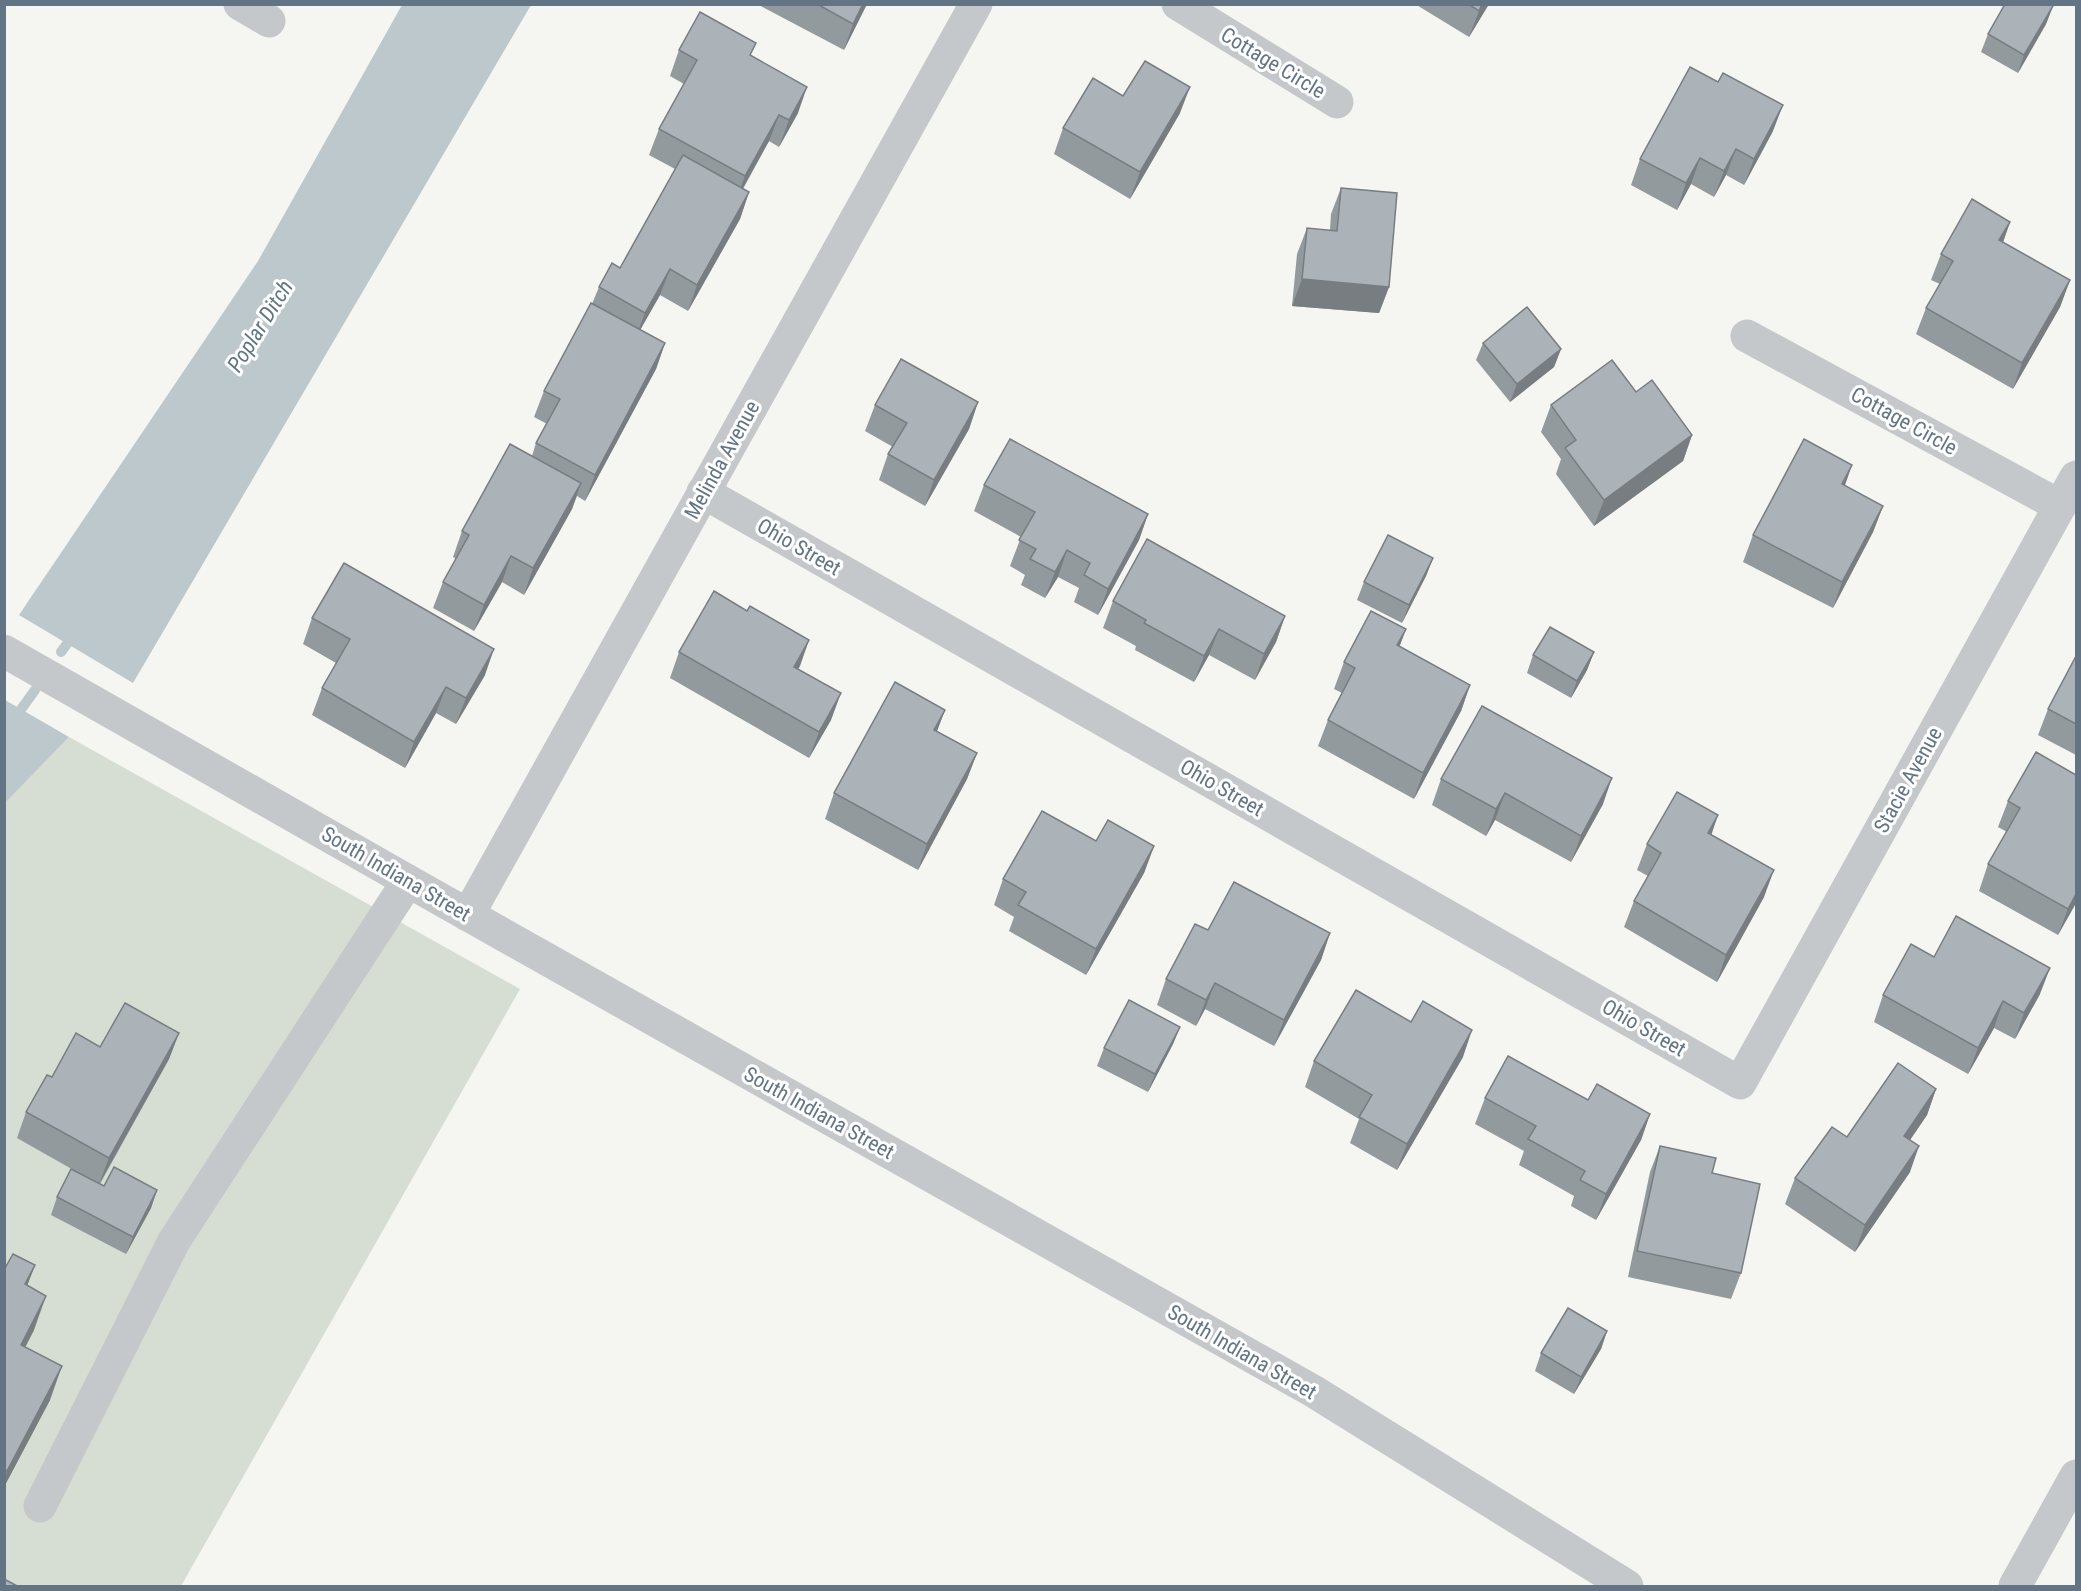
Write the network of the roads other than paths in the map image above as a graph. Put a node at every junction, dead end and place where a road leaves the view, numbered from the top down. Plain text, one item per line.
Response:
1 (240, 4) edge
2 (976, 4) edge
3 (1178, 4) edge
4 (269, 21) dead end
5 (1337, 102) dead end
6 (1747, 336) dead end
7 (2076, 477) edge
8 (703, 492) junction
9 (2060, 506) junction
10 (4, 651) edge
11 (408, 881) junction
12 (468, 915) junction
13 (1740, 1083) joint
14 (2076, 1476) edge
15 (40, 1506) dead end
16 (1627, 1587) edge
17 (2015, 1587) edge

1 - 4 street
2 - 8 street, Melinda Avenue
3 - 5 street, Cottage Circle
6 - 9 street, Cottage Circle
7 - 9 street, Stacie Avenue
8 - 12 street, Melinda Avenue
8 - 13 street, Ohio Street
9 - 13 street, Stacie Avenue
10 - 11 street, South Indiana Street
11 - 12 street, South Indiana Street
11 - 15 street
12 - 16 street, South Indiana Street
14 - 17 street

